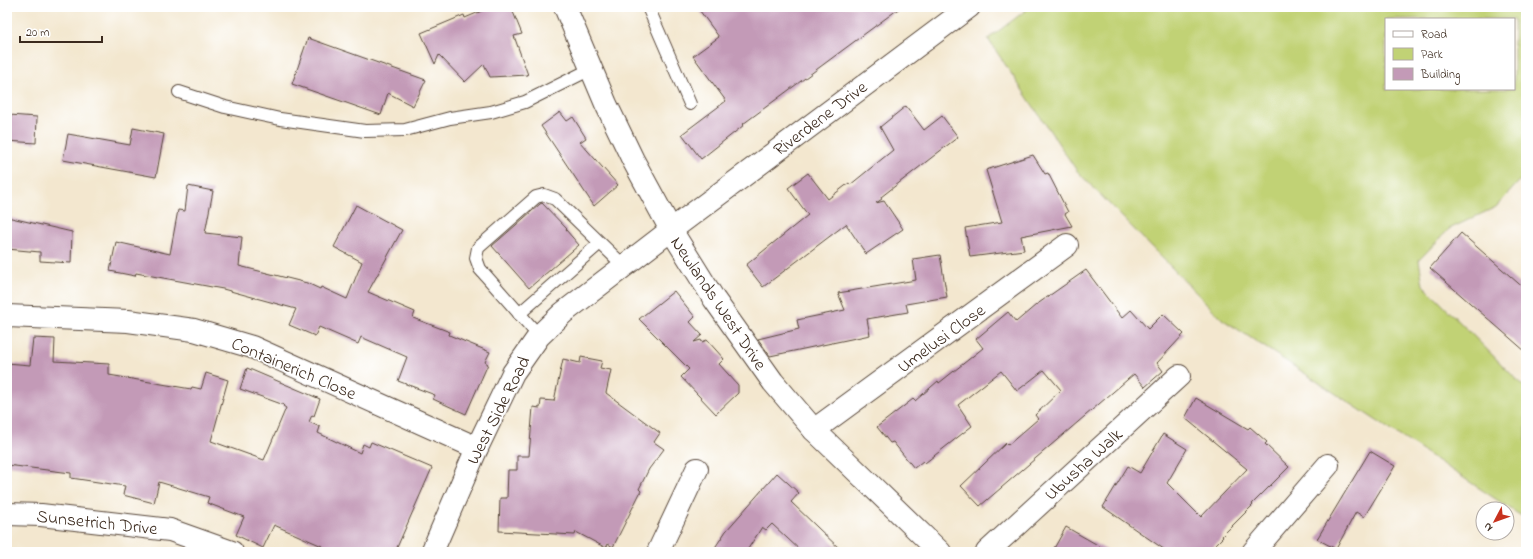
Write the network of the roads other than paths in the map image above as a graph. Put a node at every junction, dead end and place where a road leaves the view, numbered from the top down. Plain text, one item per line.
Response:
1 (565, 7) edge
2 (648, 7) edge
3 (969, 7) edge
4 (591, 69) junction
5 (179, 92) dead end
6 (690, 104) dead end
7 (670, 230) junction
8 (600, 243) junction
9 (1068, 245) dead end
10 (624, 266) junction
11 (520, 314) junction
12 (7, 316) edge
13 (539, 336) junction
14 (1179, 376) dead end
15 (814, 430) junction
16 (477, 448) junction
17 (1328, 465) dead end
18 (697, 469) dead end
19 (7, 514) edge
20 (232, 552) edge
21 (432, 552) edge
22 (658, 552) edge
23 (940, 552) edge
24 (987, 552) edge
25 (1253, 552) edge

1 - 4 street, Newlands West Drive
2 - 6 lane
3 - 7 street, Riverdene Drive
4 - 5 lane
4 - 7 street, Newlands West Drive
7 - 10 street, West Side Road
7 - 15 street, Newlands West Drive
8 - 10 lane
8 - 11 lane
8 - 11 lane
9 - 15 street, Umelusi Close
10 - 13 street, West Side Road
11 - 13 lane
12 - 16 street, Containerich Close
13 - 16 street, West Side Road
14 - 24 street, Ubusha Walk
15 - 23 street, Newlands West Drive
16 - 21 street, West Side Road
17 - 25 street
18 - 22 street
19 - 20 street, Sunsetrich Drive

